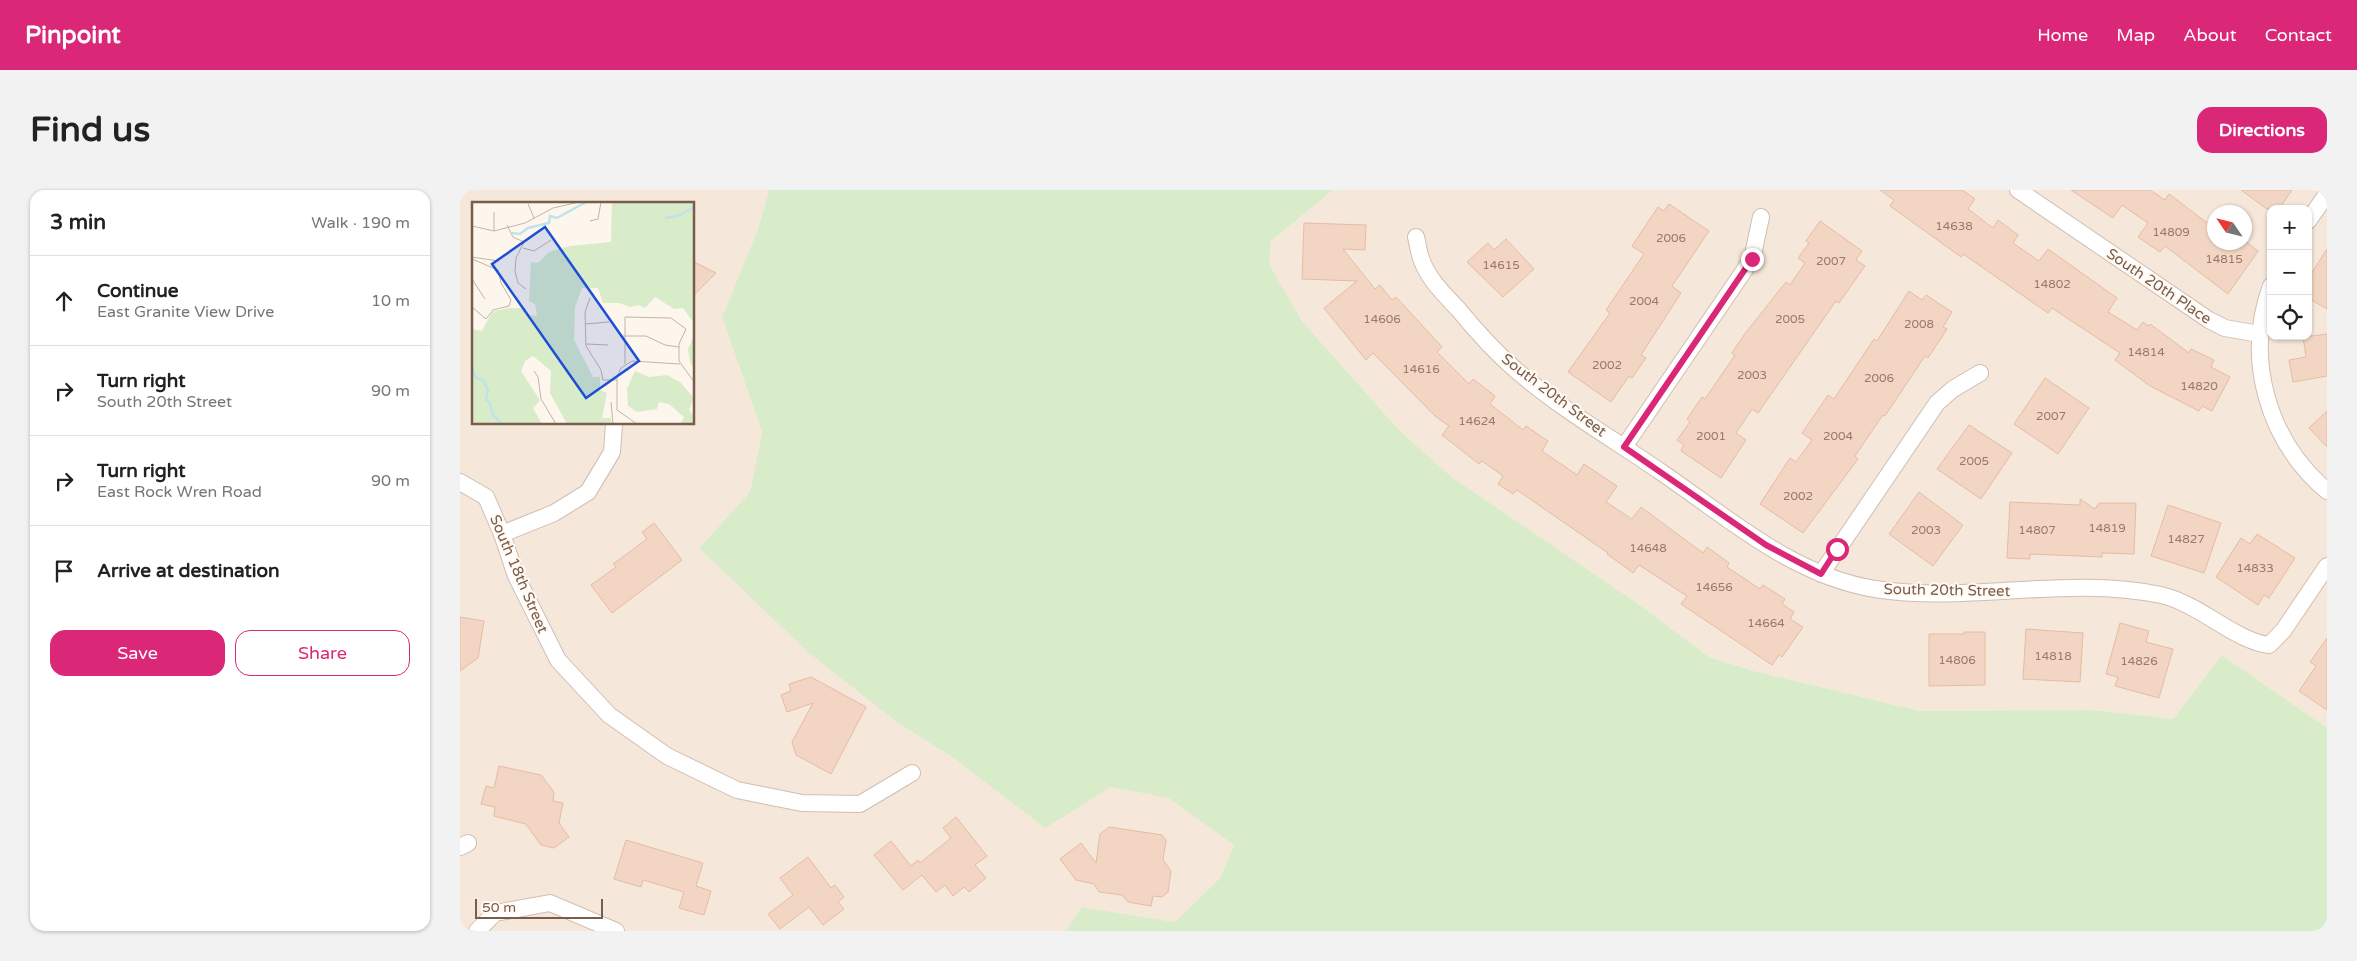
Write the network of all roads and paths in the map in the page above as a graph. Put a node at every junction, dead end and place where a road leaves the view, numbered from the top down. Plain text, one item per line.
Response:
1 (2018, 190) edge
2 (2327, 194) edge
3 (2312, 215) edge
4 (1760, 217) dead end
5 (1416, 237) dead end
6 (2269, 295) edge
7 (2259, 334) junction
8 (1980, 373) dead end
9 (614, 425) edge
10 (1624, 447) junction
11 (460, 482) edge
12 (2327, 490) edge
13 (502, 534) junction
14 (2327, 566) edge
15 (1821, 574) junction
16 (912, 773) dead end
17 (477, 931) edge
18 (616, 931) edge

1 - 7 street, South 20th Place
2 - 3 street
4 - 10 street
5 - 10 street, South 20th Street
6 - 7 street
7 - 12 street
8 - 15 street
9 - 13 street
10 - 15 street, South 20th Street
11 - 13 street, South 18th Street
13 - 16 street, South 18th Street
14 - 15 street, South 20th Street
17 - 18 street

